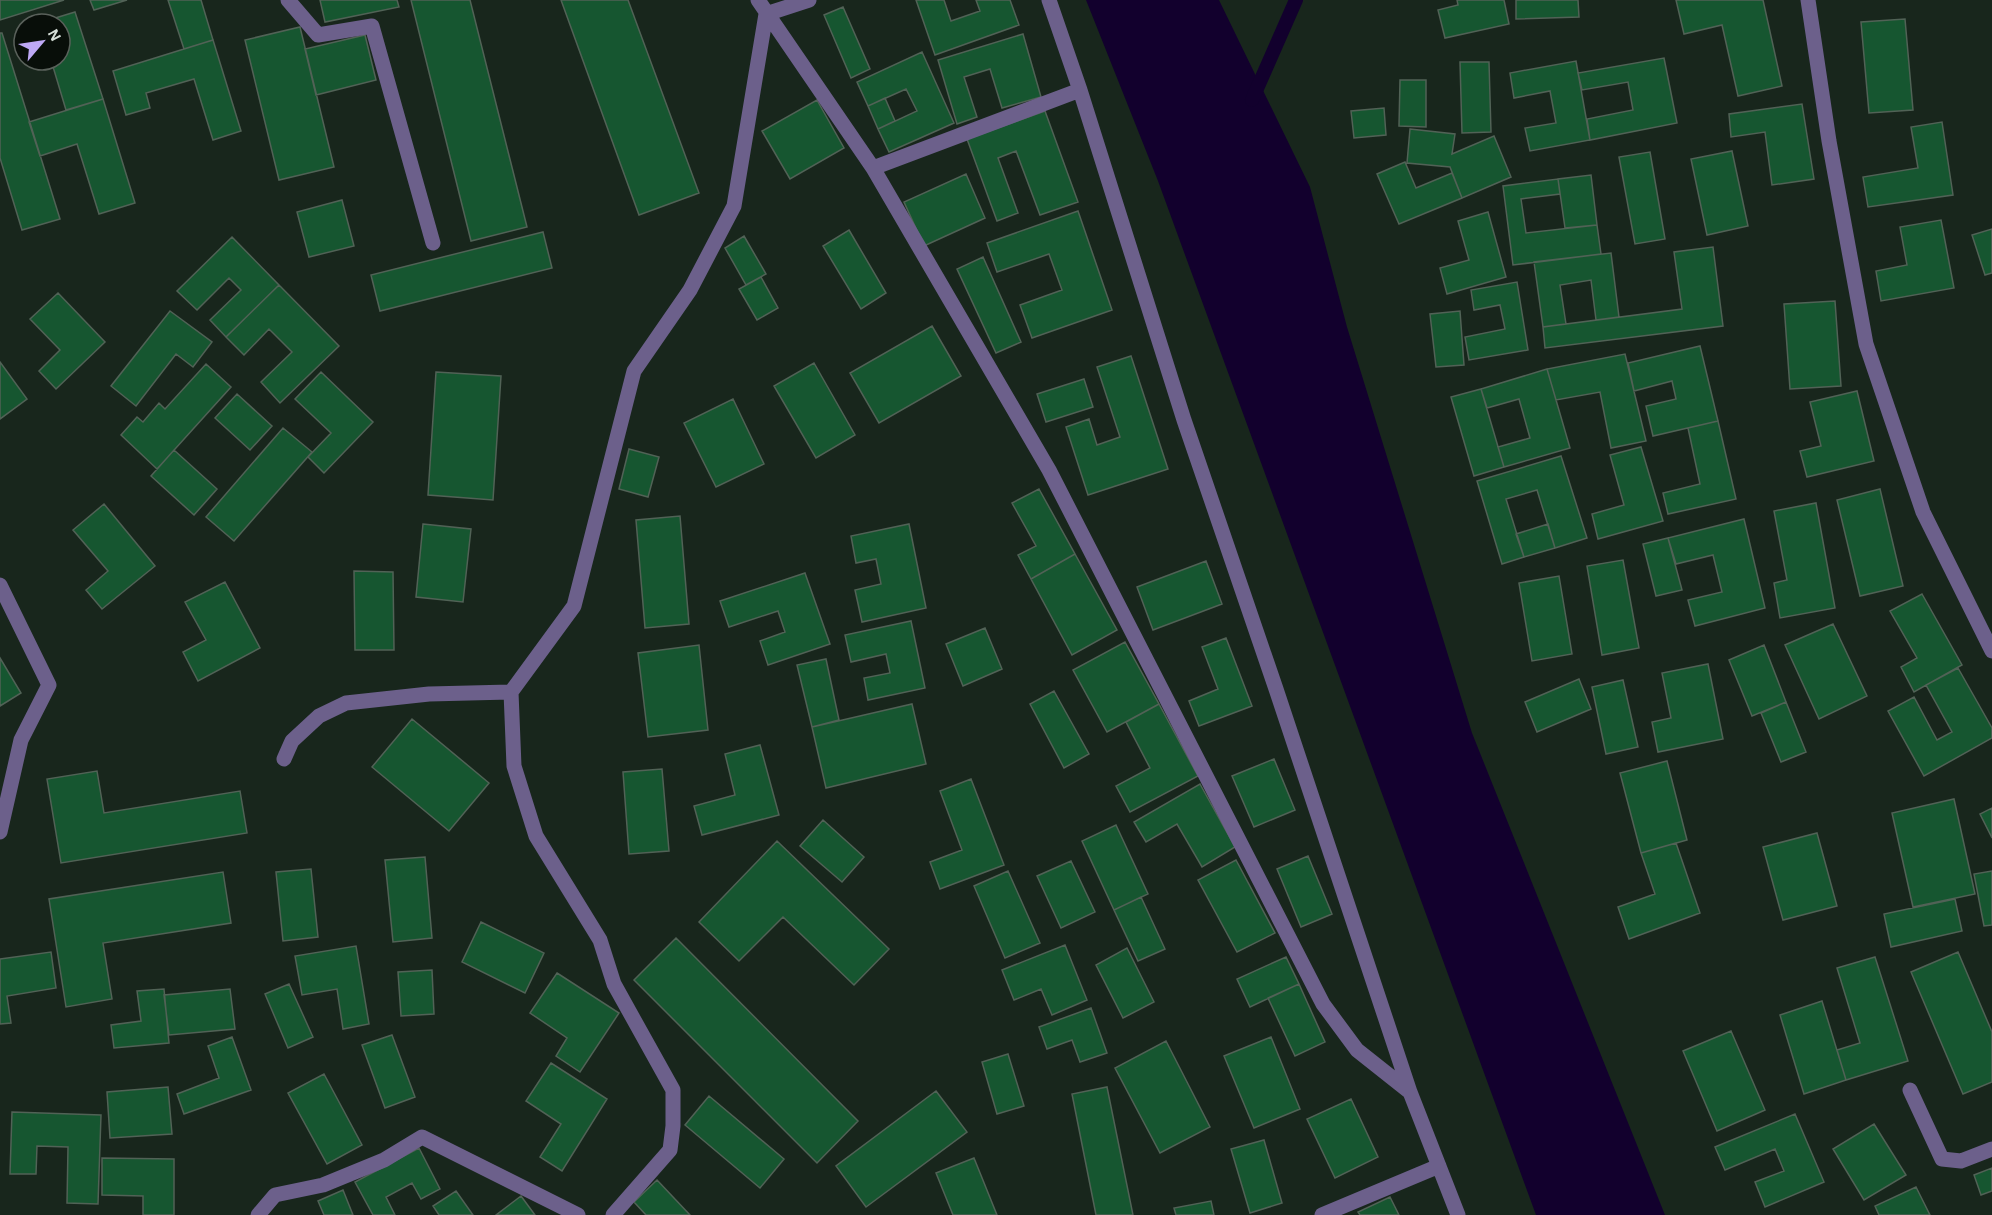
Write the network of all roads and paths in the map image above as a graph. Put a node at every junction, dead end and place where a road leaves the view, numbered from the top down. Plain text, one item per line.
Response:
1 (288, 0) edge
2 (758, 0) edge
3 (809, 0) edge
4 (1049, 0) edge
5 (1808, 0) edge
6 (766, 14) junction
7 (1080, 90) junction
8 (873, 168) junction
9 (433, 243) dead end
10 (0, 585) edge
11 (1992, 651) edge
12 (511, 693) junction
13 (284, 759) dead end
14 (0, 832) edge
15 (1910, 1090) dead end
16 (1410, 1092) junction
17 (1992, 1149) edge
18 (1439, 1166) junction
19 (258, 1215) edge
20 (578, 1215) edge
21 (613, 1215) edge
22 (1322, 1215) edge
23 (1458, 1215) edge

1 - 9 street
2 - 6 street
3 - 6 street
4 - 7 street
5 - 11 street
6 - 8 street
6 - 12 street
7 - 8 street
7 - 16 street
8 - 16 street
10 - 14 street
12 - 13 street
12 - 21 street
15 - 17 street
16 - 18 street
18 - 22 street
18 - 23 street
19 - 20 street

